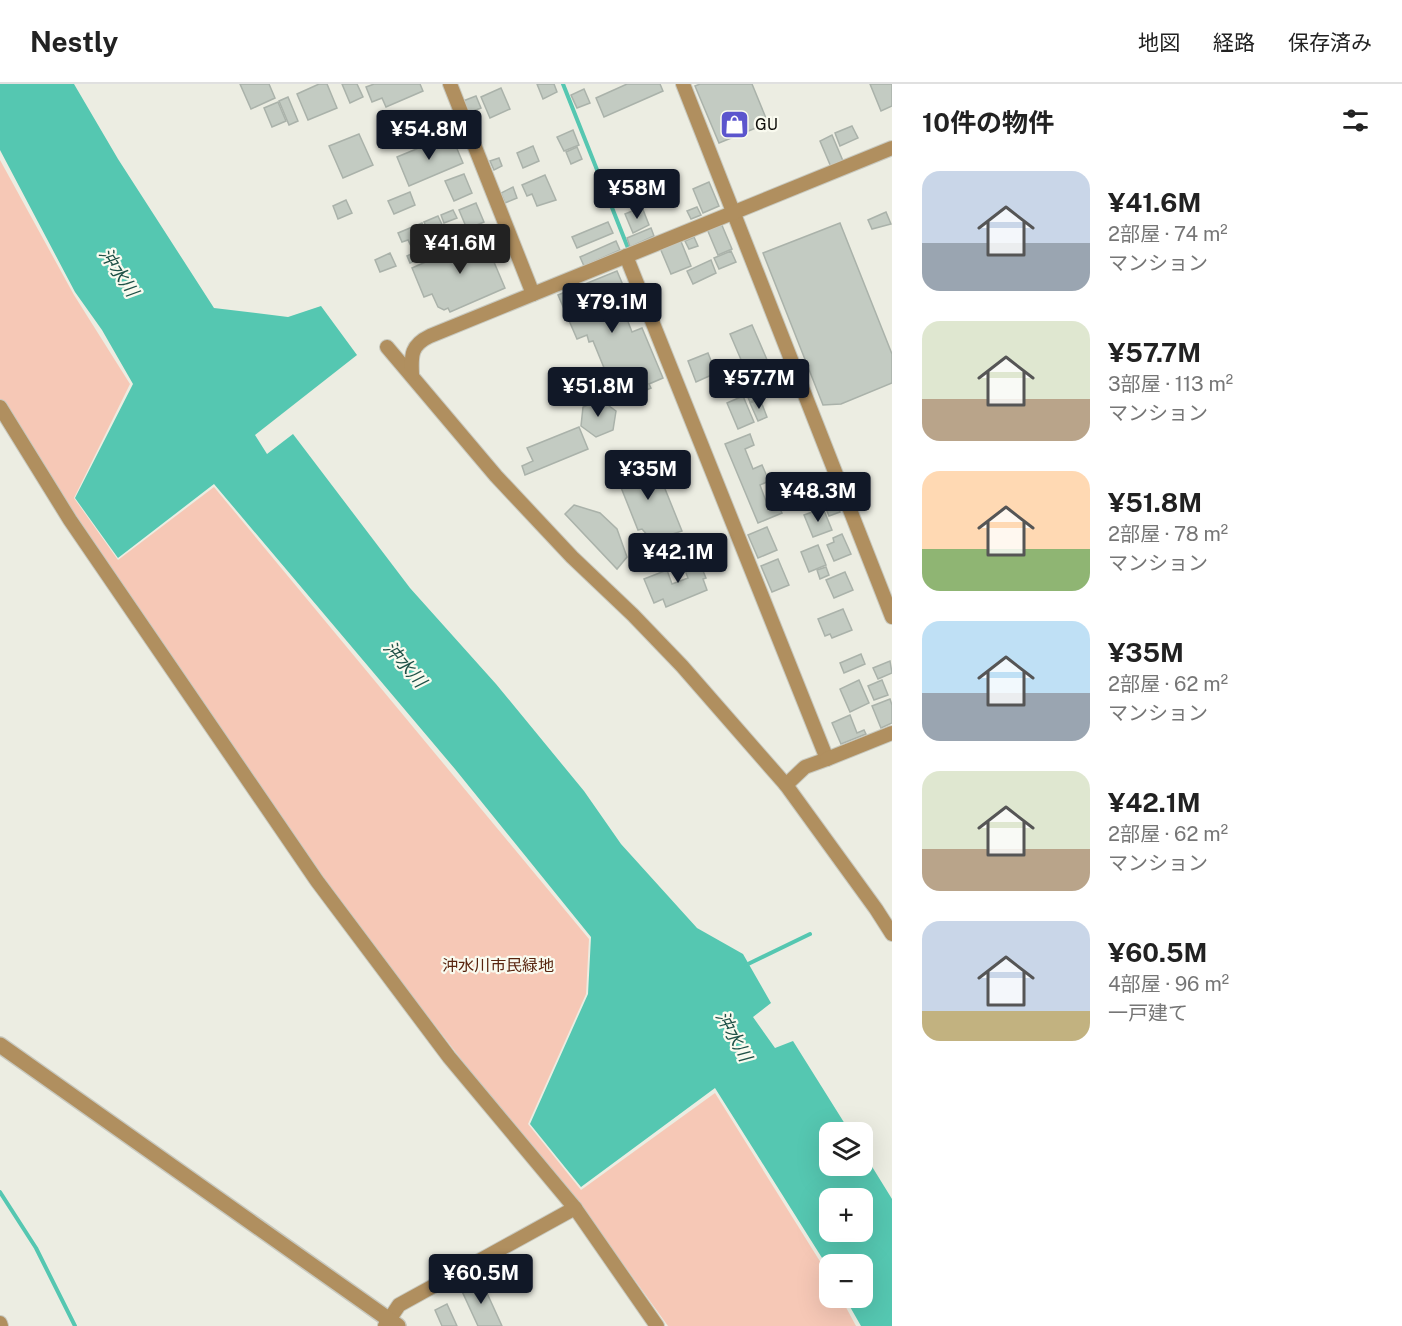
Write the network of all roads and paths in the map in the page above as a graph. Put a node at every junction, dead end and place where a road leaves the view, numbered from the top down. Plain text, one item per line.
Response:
1 (450, 84) edge
2 (683, 84) edge
3 (892, 148) edge
4 (732, 212) junction
5 (626, 256) junction
6 (533, 294) junction
7 (387, 347) dead end
8 (412, 374) junction
9 (0, 406) edge
10 (892, 617) edge
11 (892, 733) edge
12 (827, 759) junction
13 (786, 785) junction
14 (892, 934) edge
15 (0, 1045) edge
16 (575, 1208) junction
17 (391, 1324) edge
18 (657, 1326) edge

1 - 6 street
2 - 4 street
3 - 4 street
4 - 5 street
4 - 10 street
5 - 6 street
5 - 12 street
6 - 8 street
7 - 8 street
8 - 13 street
9 - 16 street
11 - 12 street
12 - 13 street
13 - 14 street
15 - 17 street
16 - 17 street
16 - 18 street

